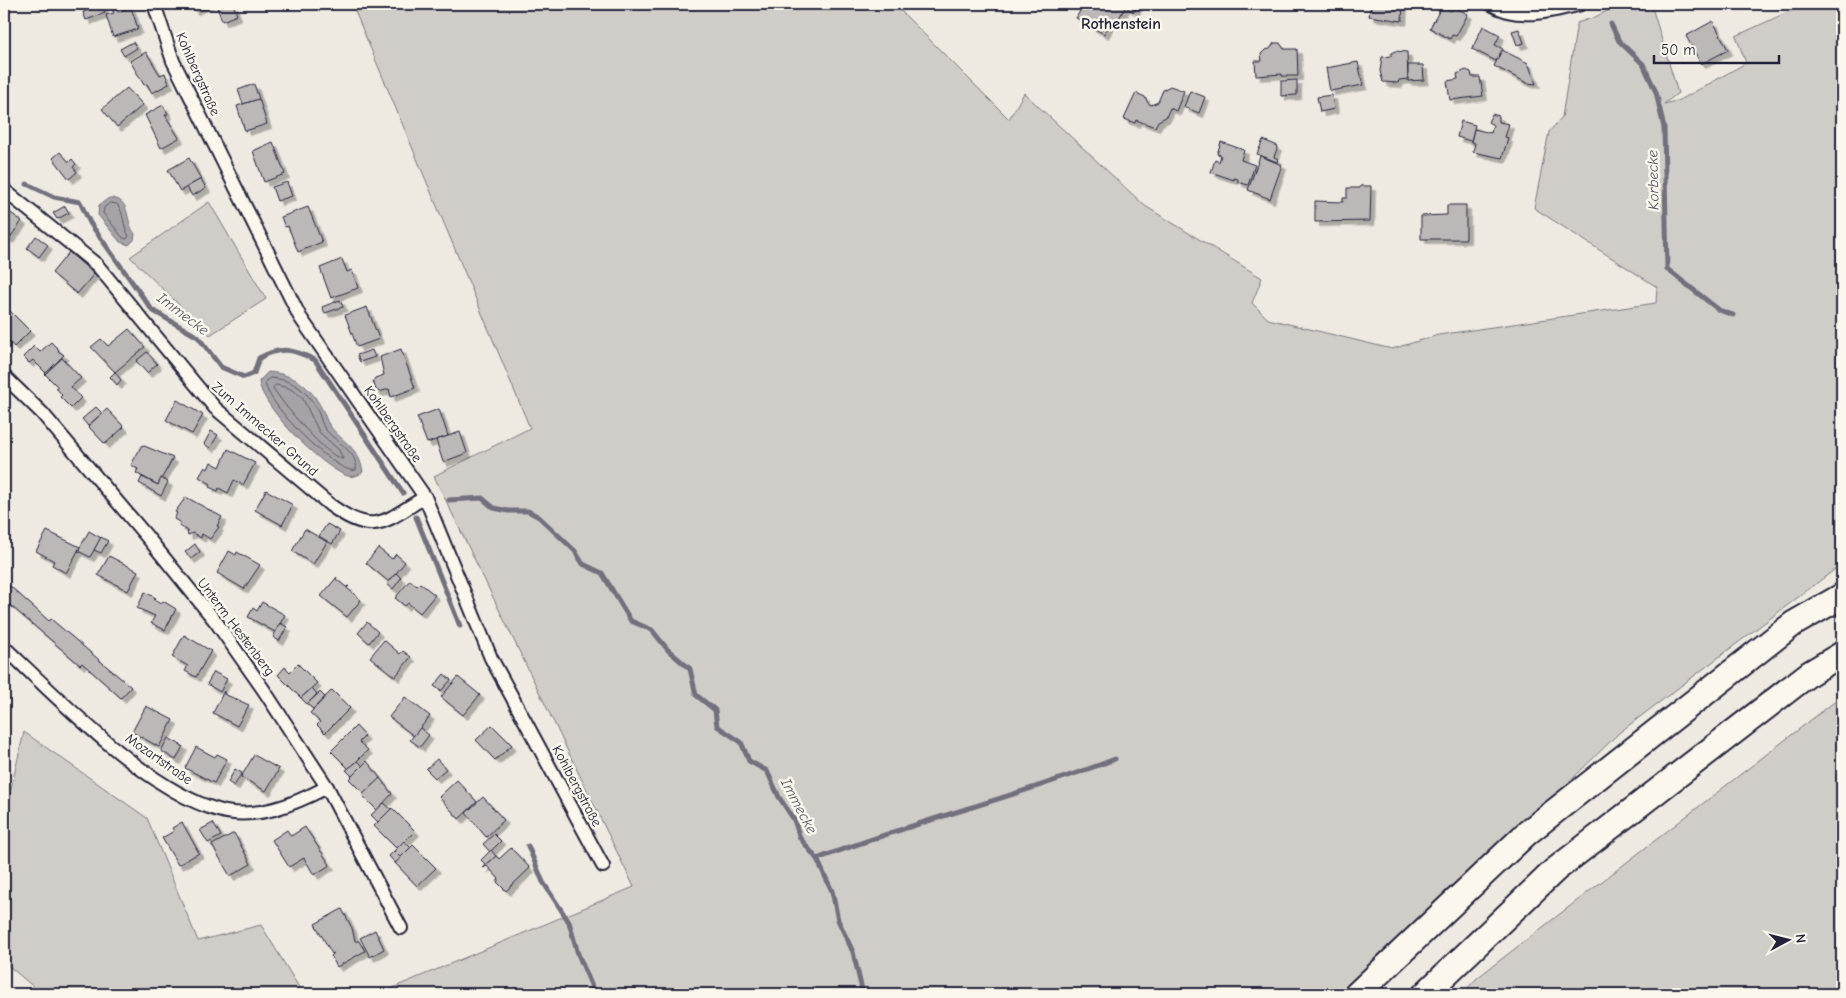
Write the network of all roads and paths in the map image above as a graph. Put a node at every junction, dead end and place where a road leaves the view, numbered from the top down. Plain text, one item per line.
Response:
1 (154, 4) edge
2 (1491, 4) edge
3 (1582, 4) edge
4 (4, 190) edge
5 (4, 376) edge
6 (425, 497) junction
7 (1842, 596) edge
8 (4, 647) edge
9 (1842, 654) edge
10 (327, 787) junction
11 (603, 866) dead end
12 (401, 928) dead end
13 (1357, 994) edge
14 (1425, 994) edge

1 - 6 street, Kohlbergstraße
2 - 3 street
4 - 6 street, Zum Immecker Grund
5 - 10 street, Unterm Hestenberg
6 - 11 street, Kohlbergstraße
7 - 13 highway
8 - 10 street, Mozartstraße
9 - 14 highway
10 - 12 street, Unterm Hestenberg

